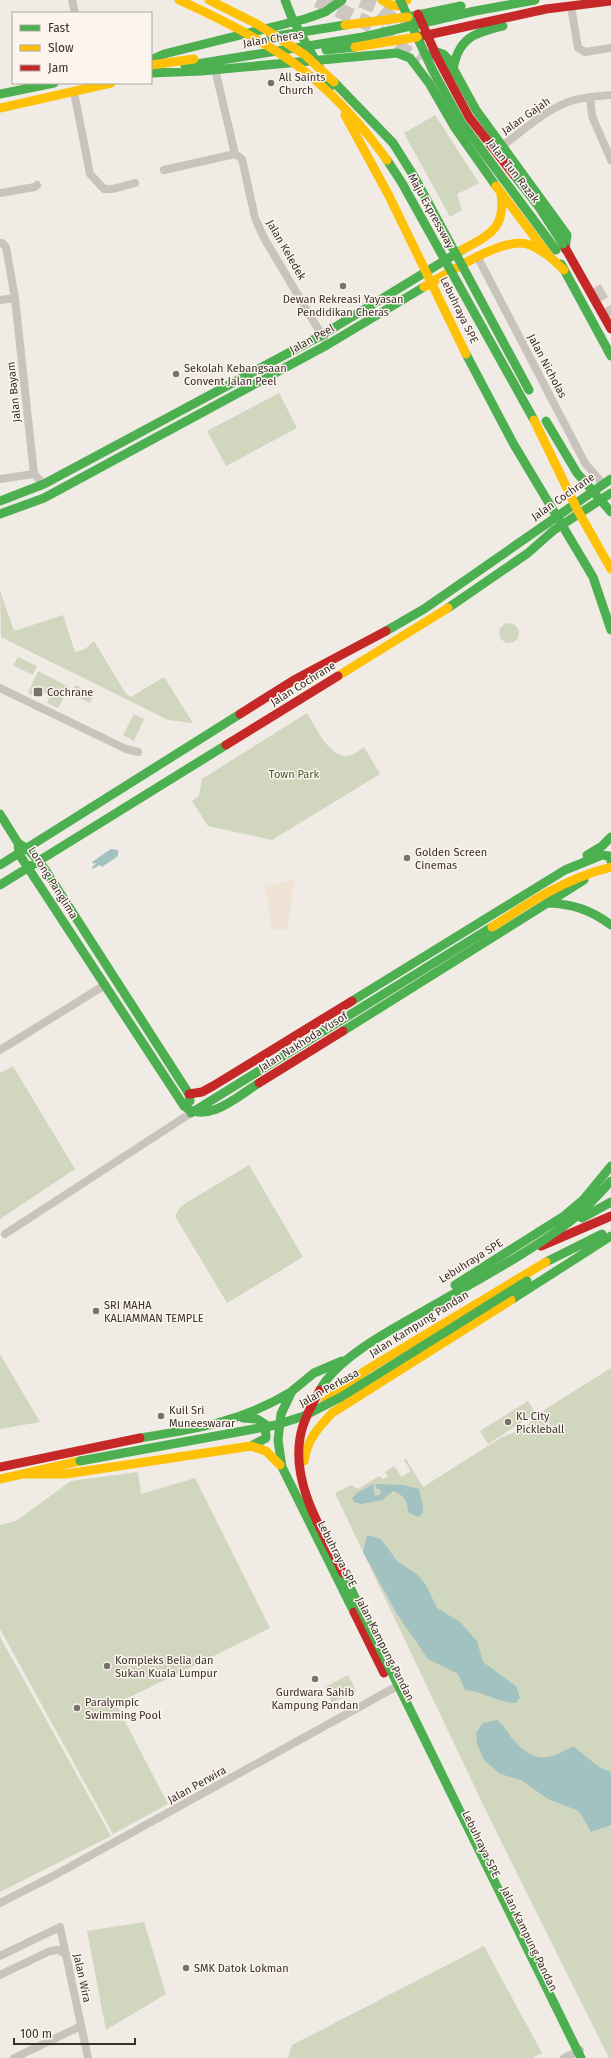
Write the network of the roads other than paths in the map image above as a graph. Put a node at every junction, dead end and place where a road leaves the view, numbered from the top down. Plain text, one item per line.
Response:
1 (72, 0) edge
2 (179, 0) edge
3 (209, 0) edge
4 (286, 0) edge
5 (291, 0) edge
6 (342, 0) edge
7 (382, 0) edge
8 (400, 0) edge
9 (407, 0) edge
10 (411, 0) edge
11 (491, 0) edge
12 (535, 0) edge
13 (611, 1) edge
14 (571, 6) junction
15 (561, 7) junction
16 (75, 12) edge
17 (418, 14) junction
18 (408, 17) junction
19 (398, 29) junction
20 (427, 35) junction
21 (417, 37) junction
22 (608, 48) edge
23 (152, 62) edge
24 (152, 63) edge
25 (152, 63) edge
26 (215, 69) junction
27 (453, 70) junction
28 (152, 73) edge
29 (152, 73) edge
30 (152, 73) edge
31 (429, 83) junction
32 (49, 84) edge
33 (107, 84) edge
34 (74, 92) junction
35 (0, 94) edge
36 (611, 95) edge
37 (590, 97) junction
38 (0, 108) edge
39 (502, 146) junction
40 (235, 154) junction
41 (611, 160) edge
42 (164, 170) dead end
43 (135, 183) dead end
44 (37, 185) dead end
45 (0, 193) edge
46 (501, 194) junction
47 (410, 218) dead end
48 (2, 242) dead end
49 (558, 250) junction
50 (477, 256) junction
51 (432, 260) dead end
52 (408, 282) junction
53 (446, 289) dead end
54 (415, 293) junction
55 (15, 298) junction
56 (0, 300) edge
57 (611, 329) edge
58 (322, 335) junction
59 (327, 345) junction
60 (611, 356) edge
61 (499, 396) dead end
62 (534, 400) dead end
63 (542, 414) dead end
64 (34, 474) junction
65 (0, 479) edge
66 (611, 479) edge
67 (44, 484) junction
68 (603, 484) junction
69 (611, 493) edge
70 (0, 501) edge
71 (578, 511) junction
72 (611, 512) edge
73 (0, 514) edge
74 (611, 569) edge
75 (611, 602) edge
76 (611, 630) edge
77 (0, 688) edge
78 (138, 752) dead end
79 (0, 814) edge
80 (611, 837) edge
81 (18, 843) junction
82 (28, 849) junction
83 (19, 854) junction
84 (38, 861) junction
85 (611, 861) edge
86 (0, 866) edge
87 (611, 867) edge
88 (28, 868) junction
89 (565, 870) junction
90 (0, 885) edge
91 (548, 903) junction
92 (504, 909) junction
93 (515, 925) junction
94 (611, 925) edge
95 (105, 985) junction
96 (0, 1050) edge
97 (192, 1094) junction
98 (191, 1113) junction
99 (611, 1166) edge
100 (611, 1181) edge
101 (611, 1190) edge
102 (611, 1202) edge
103 (611, 1207) edge
104 (611, 1216) edge
105 (611, 1229) edge
106 (5, 1234) dead end
107 (606, 1237) edge
108 (570, 1256) joint
109 (512, 1258) junction
110 (373, 1340) junction
111 (296, 1388) junction
112 (242, 1418) junction
113 (251, 1446) junction
114 (0, 1467) edge
115 (282, 1467) junction
116 (27, 1474) junction
117 (305, 1478) junction
118 (0, 1479) edge
119 (403, 1683) junction
120 (392, 1688) junction
121 (0, 1903) edge
122 (66, 1954) junction
123 (0, 1956) edge
124 (0, 1975) edge
125 (81, 2026) junction
126 (577, 2055) edge
127 (14, 2058) edge
128 (88, 2058) edge
129 (564, 2058) edge
130 (587, 2058) edge

1 - 16 street
2 - 71 main road, Maju Expressway, bridge
3 - 62 main road, Maju Expressway, bridge
4 - 76 main road, Lebuhraya SPE, bridge
5 - 47 main road, bridge
6 - 23 main road
7 - 9 main road
8 - 18 main road, Jalan Tun Razak, bridge
10 - 17 main road, Jalan Tun Razak
11 - 17 main road
12 - 19 main road, Jalan Cheras
13 - 14 main road
14 - 15 main road
14 - 22 street
15 - 20 main road
15 - 27 main road
17 - 18 main road, bridge
17 - 20 main road, Jalan Tun Razak, bridge
18 - 21 main road, Jalan Tun Razak, bridge
18 - 24 main road, bridge
19 - 25 main road, Jalan Cheras
19 - 28 main road, Jalan Cheras
20 - 21 main road, bridge
20 - 49 main road, Jalan Tun Razak, bridge
21 - 29 main road, bridge
21 - 49 main road, Jalan Tun Razak, bridge
26 - 30 main road
26 - 31 main road
26 - 40 street, Jalan Keledek
27 - 31 main road
27 - 39 main road
31 - 46 main road
32 - 35 main road
33 - 34 main road
34 - 38 main road
34 - 43 street
36 - 37 street, Jalan Gajah
37 - 39 street, Jalan Gajah
37 - 41 street
39 - 49 main road
40 - 42 street
40 - 58 street, Jalan Keledek
44 - 45 street
46 - 49 main road
46 - 52 main road, Jalan Peel
48 - 55 street, Jalan Bayam
49 - 50 main road, Jalan Peel
49 - 57 main road, Jalan Tun Razak
49 - 60 main road, Jalan Tun Razak
50 - 54 main road, Jalan Peel
50 - 68 street, Jalan Nicholas
51 - 53 main road, Lebuhraya SPE
52 - 54 main road
52 - 58 main road, Jalan Peel
54 - 59 main road, Jalan Peel
55 - 56 street
55 - 64 street, Jalan Bayam
58 - 59 street, Jalan Keledek
58 - 67 main road, Jalan Peel
59 - 73 main road, Jalan Peel
61 - 75 main road
63 - 72 main road, bridge
64 - 65 street
64 - 67 street
66 - 68 main road, Jalan Cochrane
67 - 70 main road, Jalan Peel
68 - 82 main road, Jalan Cochrane
69 - 84 main road, Jalan Cochrane
71 - 74 main road, bridge
71 - 75 main road, bridge
77 - 78 street
79 - 81 main road
80 - 89 main road
81 - 82 main road, Lorong Panglima
81 - 83 main road, Lorong Panglima
82 - 83 main road, Jalan Cochrane
82 - 84 main road, Lorong Panglima
83 - 86 main road, Jalan Cochrane
83 - 88 main road, Lorong Panglima
84 - 88 main road, Jalan Cochrane
84 - 97 main road, Lorong Panglima
85 - 89 main road, Jalan Nakhoda Yusof
85 - 91 main road, Jalan Nakhoda Yusof
87 - 98 main road, bridge
88 - 90 main road, Jalan Cochrane
88 - 95 main road, Lorong Panglima
89 - 92 main road, Jalan Nakhoda Yusof
91 - 93 main road, Jalan Nakhoda Yusof
91 - 94 main road
92 - 93 main road
92 - 97 main road, Jalan Nakhoda Yusof
93 - 98 main road, Jalan Nakhoda Yusof
95 - 96 street
95 - 98 main road, Lorong Panglima
97 - 98 main road
98 - 106 street, Jalan Nakhoda Yusof
99 - 110 main road, Lebuhraya SPE
100 - 110 main road, Lebuhraya SPE, bridge
101 - 109 main road, Jalan Kampung Pandan
102 - 110 main road, bridge
103 - 110 main road, bridge
104 - 109 main road, Jalan Kampung Pandan
105 - 107 main road, Jalan Kampung Pandan
107 - 108 main road, Jalan Kampung Pandan
107 - 117 main road, Jalan Kampung Pandan
107 - 117 main road, Jalan Kampung Pandan
108 - 116 main road, Jalan Perkasa, bridge
109 - 111 main road, Jalan Kampung Pandan
110 - 126 main road, Lebuhraya SPE
111 - 112 main road, Jalan Perkasa
111 - 115 main road, Jalan Kampung Pandan
112 - 113 main road
112 - 114 main road, Jalan Perkasa
113 - 115 main road
113 - 116 main road
115 - 120 main road, Jalan Kampung Pandan
116 - 118 main road, Jalan Perkasa
117 - 119 main road, Jalan Kampung Pandan
119 - 120 street, Jalan Perwira
119 - 126 main road, Jalan Kampung Pandan
120 - 121 street, Jalan Perwira
120 - 126 main road, Jalan Kampung Pandan
122 - 123 street, Jalan Wira
122 - 124 street
122 - 125 street, Jalan Wira
125 - 127 street
125 - 128 street, Jalan Wira
126 - 129 street
126 - 130 main road, Jalan Kampung Pandan

